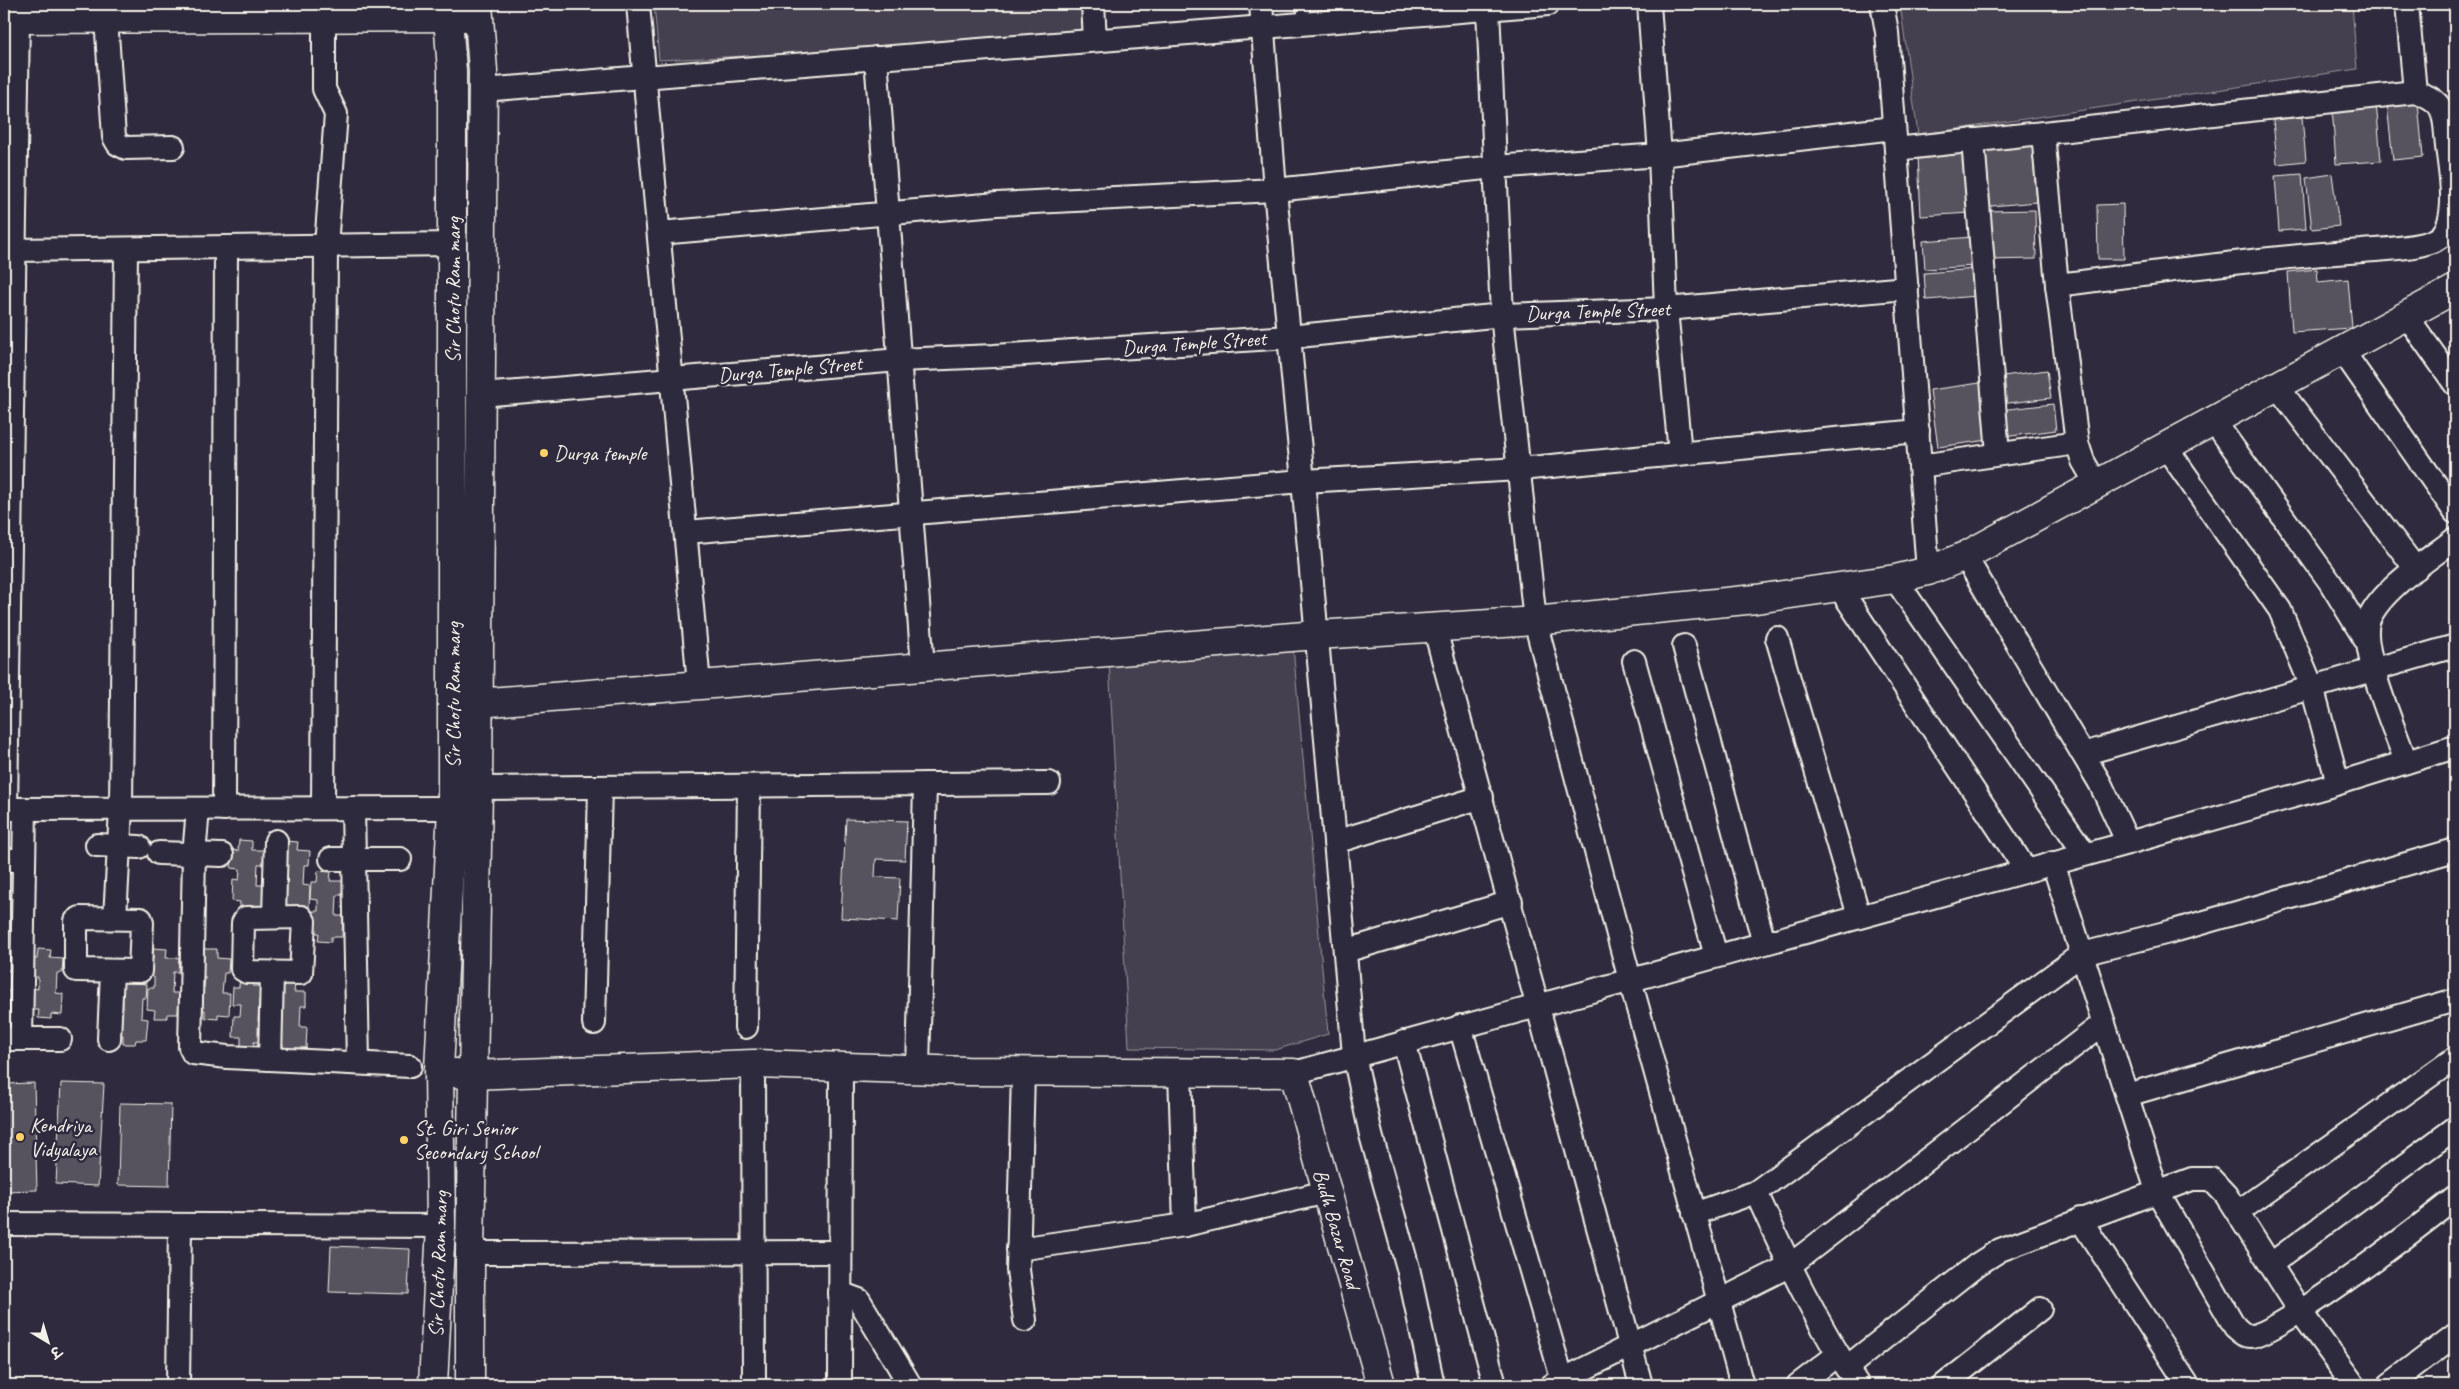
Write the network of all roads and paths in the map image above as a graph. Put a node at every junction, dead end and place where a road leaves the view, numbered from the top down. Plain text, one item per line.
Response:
1 (638, 4) edge
2 (1093, 4) edge
3 (1261, 4) edge
4 (1548, 4) edge
5 (1649, 4) edge
6 (1882, 4) edge
7 (2407, 4) edge
8 (1488, 9) junction
9 (447, 10) edge
10 (479, 11) edge
11 (1304, 13) edge
12 (324, 17) junction
13 (11, 18) edge
14 (106, 18) junction
15 (1263, 26) junction
16 (1095, 40) junction
17 (876, 58) junction
18 (645, 77) junction
19 (483, 90) junction
20 (2415, 92) junction
21 (2043, 133) junction
22 (1895, 138) junction
23 (1973, 140) junction
24 (173, 147) dead end
25 (1660, 155) junction
26 (1495, 167) junction
27 (1275, 190) junction
28 (888, 213) junction
29 (659, 233) junction
30 (453, 244) junction
31 (326, 246) junction
32 (226, 248) junction
33 (126, 249) junction
34 (14, 250) junction
35 (2057, 285) junction
36 (1907, 288) junction
37 (2455, 289) edge
38 (1666, 310) junction
39 (1502, 315) junction
40 (2406, 315) junction
41 (1288, 337) junction
42 (2342, 350) junction
43 (900, 360) junction
44 (672, 379) junction
45 (2455, 384) edge
46 (2277, 386) junction
47 (8, 390) edge
48 (481, 394) junction
49 (2214, 421) junction
50 (1918, 431) junction
51 (2077, 443) junction
52 (2166, 447) junction
53 (1680, 453) junction
54 (1998, 454) junction
55 (1920, 466) junction
56 (1520, 469) junction
57 (1303, 481) junction
58 (2097, 485) junction
59 (7, 512) edge
60 (2455, 512) edge
61 (912, 513) junction
62 (686, 532) junction
63 (2455, 540) edge
64 (1965, 556) junction
65 (2416, 569) junction
66 (1928, 571) junction
67 (1894, 579) junction
68 (1839, 587) junction
69 (1535, 621) junction
70 (1434, 626) junction
71 (1317, 635) junction
72 (1777, 638) dead end
73 (2366, 641) junction
74 (1684, 646) dead end
75 (2455, 646) edge
76 (1634, 661) dead end
77 (923, 667) junction
78 (2374, 669) junction
79 (700, 685) junction
80 (2312, 686) junction
81 (478, 703) junction
82 (2455, 747) edge
83 (2083, 754) junction
84 (2406, 762) junction
85 (1049, 783) dead end
86 (2338, 783) junction
87 (925, 784) junction
88 (749, 786) junction
89 (600, 787) junction
90 (478, 788) junction
91 (1482, 797) junction
92 (198, 808) junction
93 (323, 808) junction
94 (353, 808) junction
95 (452, 808) junction
96 (11, 809) edge
97 (121, 809) junction
98 (224, 809) junction
99 (276, 841) dead end
100 (1335, 842) junction
101 (2128, 843) junction
102 (96, 845) dead end
103 (139, 848) junction
104 (2455, 850) edge
105 (194, 854) junction
106 (2085, 854) junction
107 (222, 855) dead end
108 (331, 859) dead end
109 (354, 859) junction
110 (400, 859) dead end
111 (14, 860) edge
112 (2053, 863) junction
113 (2026, 870) junction
114 (1511, 902) junction
115 (1859, 916) junction
116 (115, 918) junction
117 (274, 918) junction
118 (1764, 942) junction
119 (1345, 952) junction
120 (2082, 954) junction
121 (1716, 956) junction
122 (112, 971) junction
123 (272, 974) junction
124 (1630, 980) junction
125 (2455, 1000) edge
126 (1539, 1005) junction
127 (594, 1023) dead end
128 (2104, 1023) junction
129 (746, 1026) dead end
130 (1460, 1026) junction
131 (12, 1039) edge
132 (60, 1039) dead end
133 (109, 1039) dead end
134 (1404, 1042) junction
135 (1354, 1056) junction
136 (2455, 1058) edge
137 (270, 1059) junction
138 (358, 1064) junction
139 (753, 1064) junction
140 (410, 1066) dead end
141 (840, 1067) junction
142 (439, 1070) junction
143 (918, 1070) junction
144 (1023, 1072) junction
145 (1180, 1073) junction
146 (1294, 1073) junction
147 (472, 1075) junction
148 (2127, 1095) junction
149 (2455, 1128) edge
150 (2157, 1191) junction
151 (1327, 1192) junction
152 (1756, 1192) junction
153 (2455, 1198) edge
154 (2238, 1212) junction
155 (1694, 1214) junction
156 (2080, 1219) junction
157 (4, 1224) edge
158 (1185, 1224) junction
159 (180, 1225) junction
160 (441, 1226) junction
161 (1018, 1249) junction
162 (754, 1251) junction
163 (840, 1252) junction
164 (470, 1253) junction
165 (2271, 1264) junction
166 (1789, 1266) junction
167 (840, 1293) junction
168 (1720, 1302) junction
169 (2040, 1309) dead end
170 (2300, 1311) junction
171 (1025, 1320) dead end
172 (2455, 1335) edge
173 (1631, 1348) junction
174 (1847, 1369) edge
175 (1559, 1384) edge
176 (178, 1385) edge
177 (433, 1385) edge
178 (470, 1385) edge
179 (754, 1385) edge
180 (840, 1385) edge
181 (910, 1385) edge
182 (1381, 1385) edge
183 (1433, 1385) edge
184 (1495, 1385) edge
185 (1642, 1385) edge
186 (1742, 1385) edge
187 (1798, 1385) edge
188 (1944, 1385) edge
189 (2188, 1385) edge
190 (2354, 1385) edge
191 (2389, 1385) edge

1 - 18 street
2 - 16 street
3 - 15 street
4 - 8 street
5 - 25 street
6 - 22 street
7 - 20 street
8 - 11 street
8 - 26 street
9 - 10 street
9 - 12 street
9 - 30 street, Sir Chotu Ram marg
10 - 19 street, Sir Chotu Ram marg
11 - 15 street
12 - 14 street
12 - 31 street
13 - 14 street
13 - 34 street
14 - 24 street
15 - 16 street
15 - 27 street
16 - 17 street
17 - 18 street
17 - 28 street
18 - 19 street
18 - 29 street
19 - 48 street, Sir Chotu Ram marg
20 - 21 street
20 - 35 street
21 - 23 street
21 - 35 street
22 - 23 street
22 - 25 street
22 - 36 street
23 - 54 street
25 - 26 street
25 - 38 street
26 - 27 street
26 - 39 street
27 - 28 street
27 - 41 street
28 - 29 street
28 - 43 street
29 - 44 street
30 - 31 street
30 - 95 street, Sir Chotu Ram marg
31 - 32 street
31 - 93 street
32 - 33 street
32 - 98 street
33 - 34 street
33 - 97 street
34 - 47 street
35 - 51 street
36 - 38 street, Durga Temple Street
36 - 50 street
37 - 40 street
38 - 39 street, Durga Temple Street
38 - 53 street
39 - 41 street, Durga Temple Street
39 - 56 street
40 - 42 street
40 - 45 street
41 - 43 street, Durga Temple Street
41 - 57 street
42 - 46 street
42 - 60 street
43 - 44 street, Durga Temple Street
43 - 61 street
44 - 48 street, Durga Temple Street
44 - 62 street
46 - 49 street
46 - 65 street
47 - 59 street
48 - 81 street, Sir Chotu Ram marg
49 - 52 street
49 - 73 street
50 - 53 street
50 - 55 street
51 - 54 street
51 - 58 street
52 - 58 street
52 - 80 street
53 - 56 street
54 - 55 street
55 - 66 street
56 - 57 street
56 - 69 street
57 - 61 street
57 - 71 street
58 - 64 street
59 - 96 street
61 - 62 street
61 - 77 street
62 - 79 street
63 - 65 street
64 - 66 street
64 - 83 street
65 - 73 street
66 - 67 street
67 - 68 street
67 - 106 street
68 - 69 street
68 - 113 street
69 - 70 street
69 - 124 street
70 - 71 street
70 - 91 street
71 - 77 street
71 - 100 street
72 - 115 street
73 - 78 street
74 - 118 street
75 - 78 street
76 - 121 street
77 - 79 street
78 - 80 street
78 - 84 street
79 - 81 street
80 - 83 street
80 - 86 street
81 - 90 street, Sir Chotu Ram marg
82 - 84 street
83 - 101 street
84 - 86 street
85 - 87 street
86 - 101 street
87 - 88 street
87 - 143 street
88 - 89 street
88 - 129 street
89 - 90 street
89 - 127 street
90 - 147 street, Sir Chotu Ram marg
91 - 100 street
91 - 114 street
92 - 97 street
92 - 98 street
92 - 105 street
93 - 94 street
93 - 98 street
94 - 95 street
94 - 109 street
95 - 142 street, Sir Chotu Ram marg
96 - 97 street
96 - 111 street
97 - 103 street
99 - 117 street
100 - 119 street
101 - 106 street
102 - 103 street
103 - 105 street
103 - 116 street
104 - 120 street
105 - 107 street
105 - 137 street
106 - 112 street
108 - 109 street
109 - 110 street
109 - 138 street
111 - 131 street
112 - 113 street
112 - 120 street
113 - 115 street
114 - 119 street
114 - 126 street
115 - 118 street
116 - 122 street
116 - 122 street
117 - 123 street
117 - 123 street
118 - 121 street
119 - 135 street
120 - 128 street
120 - 152 street
121 - 124 street
122 - 133 street
123 - 137 street
124 - 126 street
124 - 155 street
125 - 148 street
126 - 130 street
126 - 173 street
128 - 148 street
128 - 166 street
130 - 134 street
130 - 175 street
131 - 132 street
134 - 135 street
134 - 184 street
135 - 146 street
135 - 183 street
136 - 154 street
137 - 138 street
138 - 140 street
139 - 141 street
139 - 147 street
139 - 162 street
141 - 143 street
141 - 163 street
142 - 147 street
142 - 160 street, Sir Chotu Ram marg
143 - 144 street
144 - 145 street
144 - 161 street
145 - 146 street
145 - 158 street
146 - 151 street, Budh Bazar Road
147 - 164 street, Sir Chotu Ram marg
148 - 150 street
149 - 165 street
150 - 154 street
150 - 156 street
150 - 170 street
151 - 158 street
151 - 182 street, Budh Bazar Road
152 - 155 street
152 - 166 street
153 - 170 street
154 - 165 street
155 - 168 street
156 - 174 street
156 - 189 street
157 - 159 street
158 - 161 street
159 - 160 street
159 - 176 street
160 - 177 street, Sir Chotu Ram marg
161 - 171 street
162 - 163 street
162 - 164 street
162 - 179 street
163 - 167 street
164 - 178 street, Sir Chotu Ram marg
165 - 170 street
166 - 168 street
166 - 174 street
167 - 180 street
167 - 181 street
168 - 173 street
168 - 186 street
169 - 188 street
170 - 190 street
172 - 191 street
173 - 175 street
173 - 185 street
174 - 187 street

